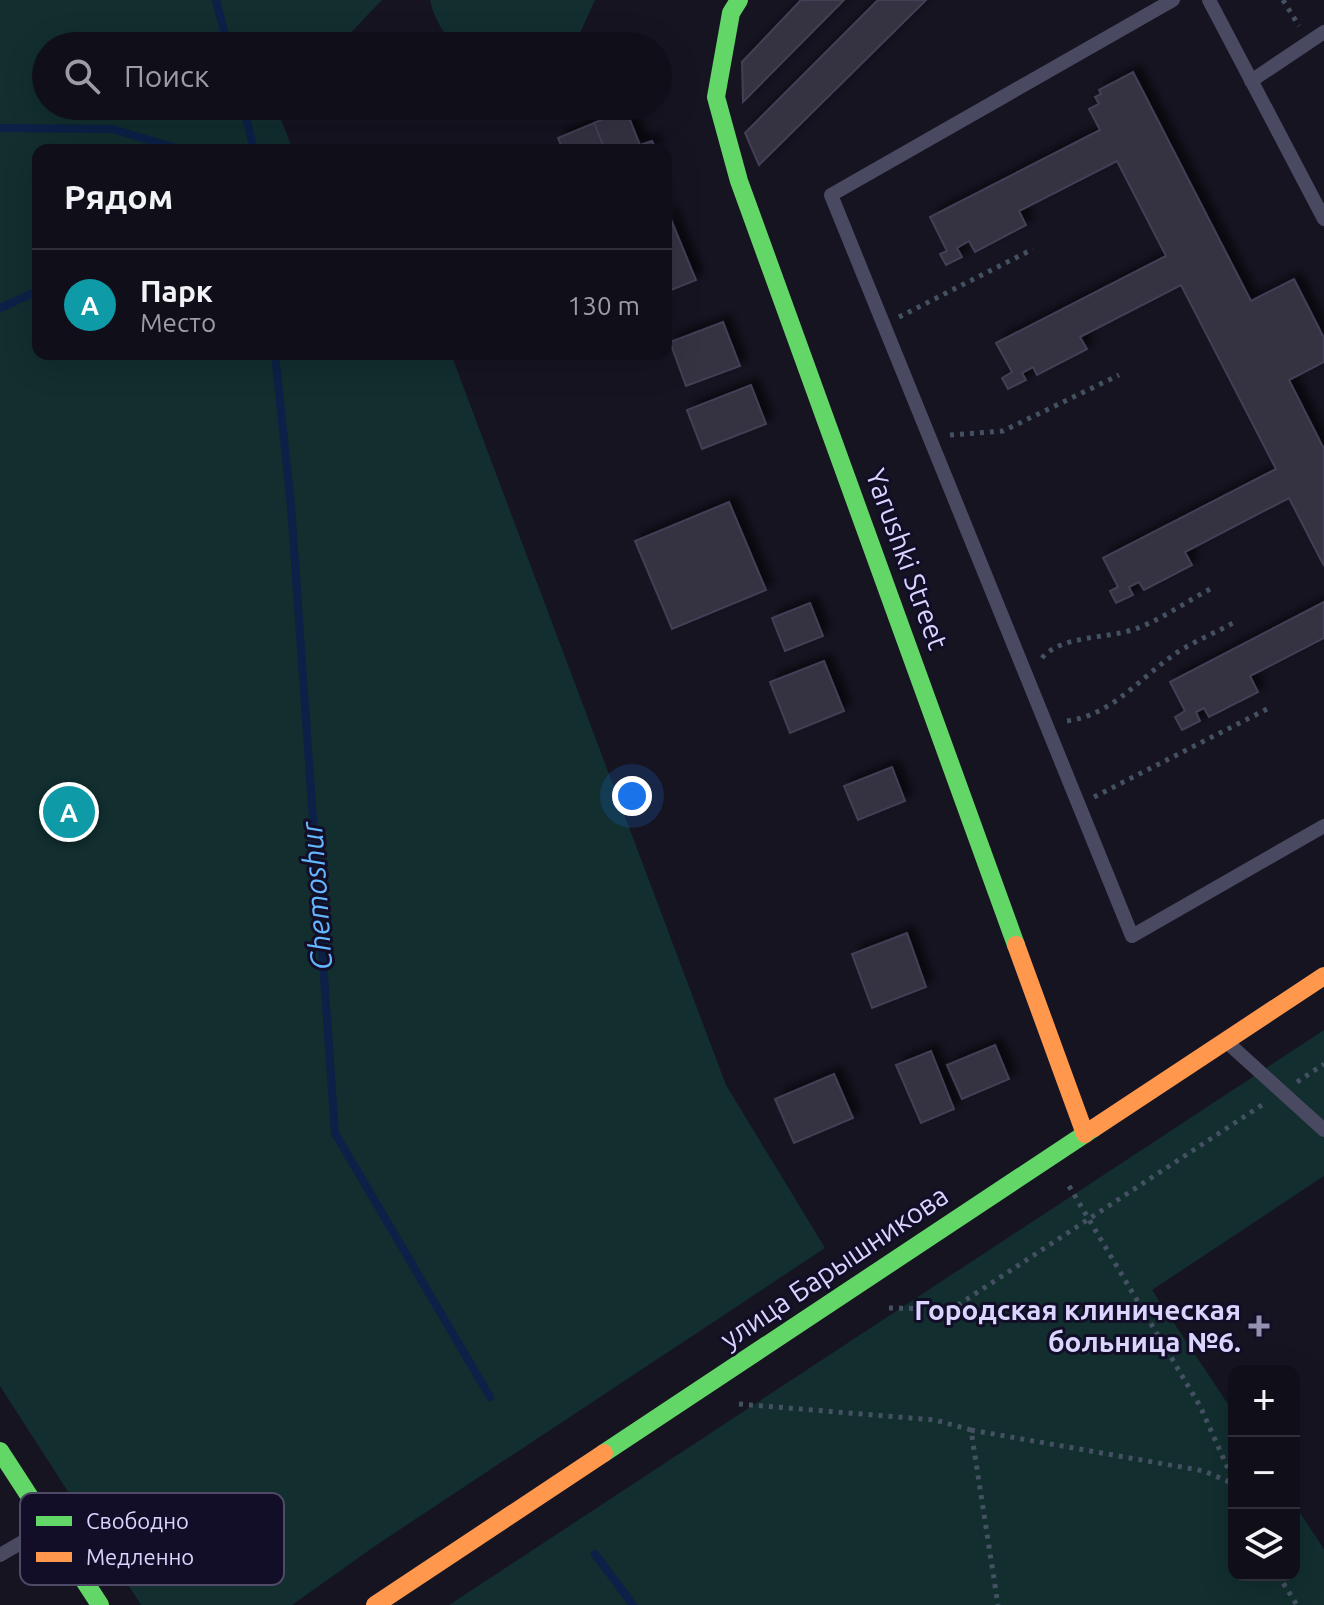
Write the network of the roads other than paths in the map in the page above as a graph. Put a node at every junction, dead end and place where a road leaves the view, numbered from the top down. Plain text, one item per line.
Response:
1 (739, 0) edge
2 (1173, 0) edge
3 (1209, 0) edge
4 (1324, 32) edge
5 (1251, 81) junction
6 (1324, 219) edge
7 (1324, 826) edge
8 (1324, 976) edge
9 (1226, 1041) junction
10 (1324, 1130) edge
11 (1085, 1134) junction
12 (0, 1451) edge
13 (27, 1493) edge
14 (20, 1543) edge
15 (0, 1555) edge
16 (87, 1585) edge
17 (100, 1605) edge
18 (375, 1605) edge

1 - 11 street, Yarushki Street
2 - 7 lane
3 - 5 lane
4 - 5 lane
5 - 6 lane
8 - 9 street, улица Барышникова
9 - 10 lane
9 - 11 street, улица Барышникова
11 - 18 street, улица Барышникова
12 - 13 street
14 - 15 lane
16 - 17 street

